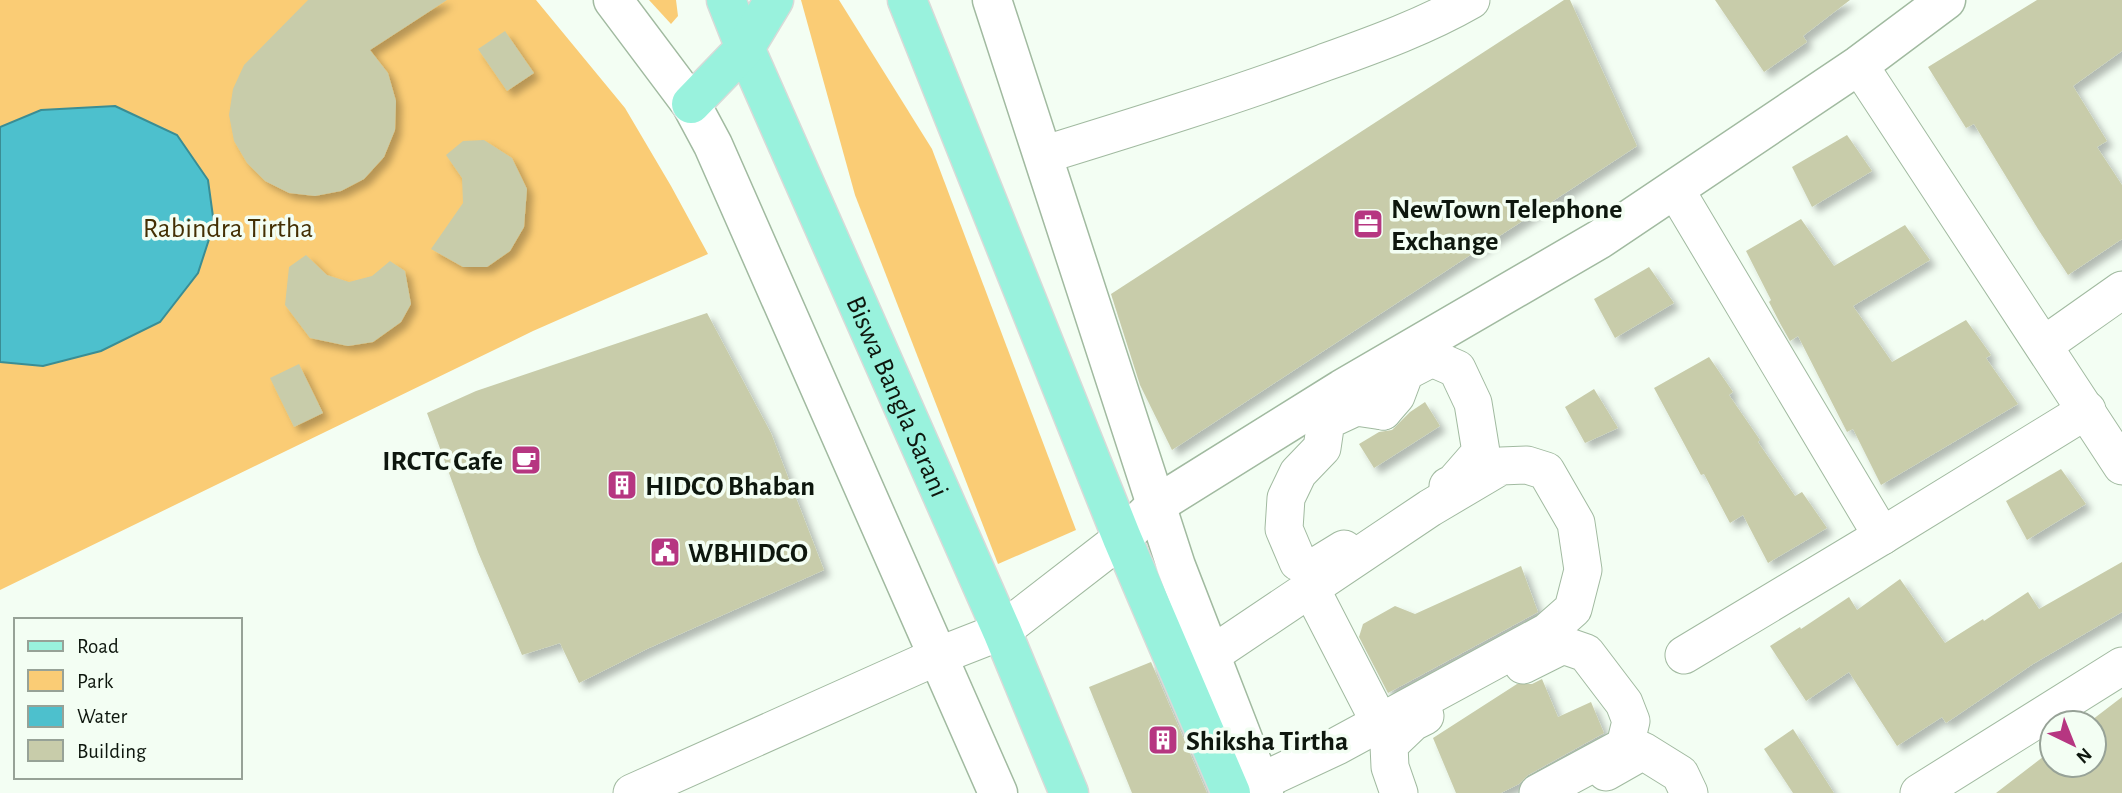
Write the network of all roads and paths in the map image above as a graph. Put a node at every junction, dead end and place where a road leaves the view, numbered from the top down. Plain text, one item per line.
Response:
1 (613, 0) edge
2 (726, 0) edge
3 (774, 0) edge
4 (906, 0) edge
5 (992, 0) edge
6 (1471, 0) edge
7 (1947, 0) edge
8 (745, 48) junction
9 (1859, 65) junction
10 (691, 104) junction
11 (1043, 155) junction
12 (1675, 189) junction
13 (2122, 290) edge
14 (2044, 345) junction
15 (1361, 378) junction
16 (2087, 410) junction
17 (1383, 411) junction
18 (2122, 466) edge
19 (1156, 505) junction
20 (1882, 537) junction
21 (1122, 538) junction
22 (1311, 589) junction
23 (1002, 631) junction
24 (1211, 655) junction
25 (1684, 655) dead end
26 (939, 656) junction
27 (2122, 666) edge
28 (1385, 734) junction
29 (1263, 790) edge
30 (632, 793) edge
31 (998, 793) edge
32 (1069, 793) edge
33 (1399, 793) edge
34 (1538, 793) edge
35 (1569, 793) edge
36 (1689, 793) edge
37 (1919, 793) edge

1 - 10 street
2 - 8 main road, Biswa Bangla Sarani
3 - 8 main road
4 - 21 main road
5 - 11 street
6 - 11 street
7 - 9 street
8 - 10 main road
8 - 23 main road, Biswa Bangla Sarani
9 - 12 street
9 - 14 street
10 - 26 street
11 - 19 street
12 - 15 street
12 - 20 street
13 - 14 street
14 - 16 street
15 - 17 street
15 - 19 street
16 - 18 street
16 - 20 street
17 - 17 street
19 - 21 street
19 - 24 street
20 - 25 street
21 - 23 street
21 - 29 main road
22 - 24 street
22 - 28 street
22 - 28 street
23 - 26 street
23 - 32 main road, Biswa Bangla Sarani
24 - 29 street
26 - 30 street
26 - 31 street
27 - 37 street
28 - 29 street
28 - 33 street
28 - 34 street
35 - 36 street

